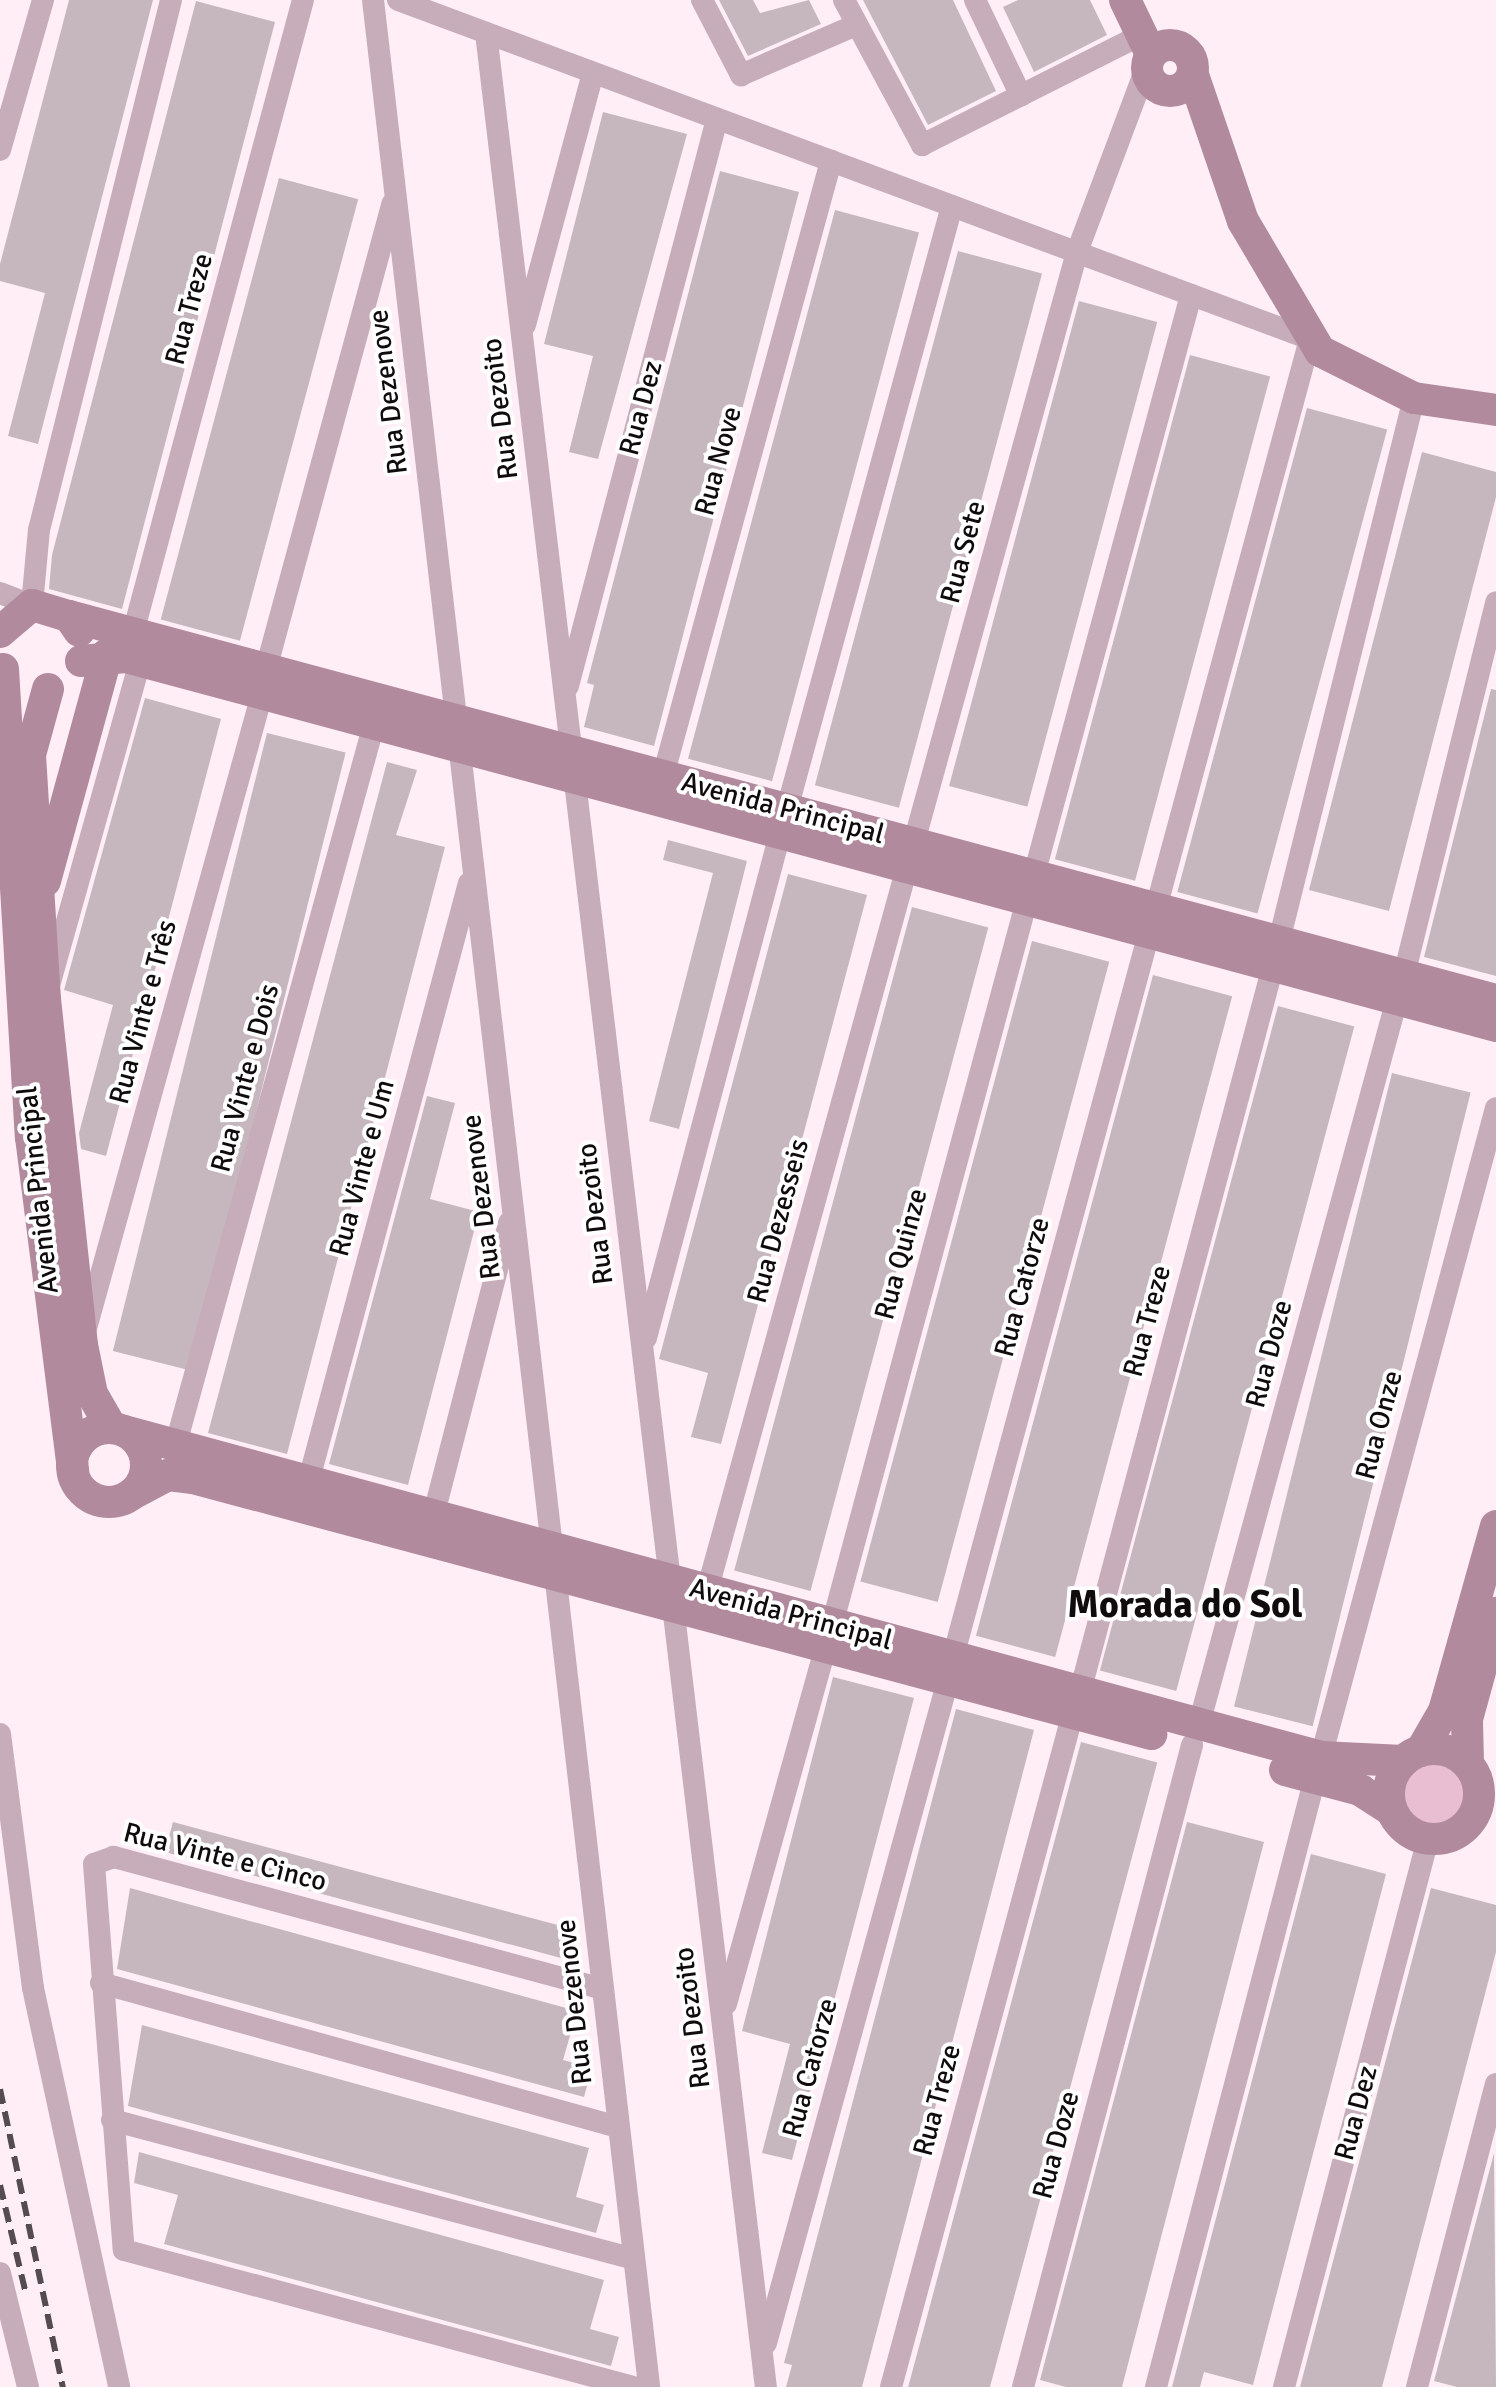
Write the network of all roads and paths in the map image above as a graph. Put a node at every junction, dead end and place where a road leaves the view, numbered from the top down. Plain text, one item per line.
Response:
1 (43, 0) edge
2 (172, 0) edge
3 (302, 0) edge
4 (374, 0) edge
5 (702, 0) edge
6 (844, 0) edge
7 (976, 0) edge
8 (1125, 0) edge
9 (1149, 0) edge
10 (403, 1) edge
11 (856, 25) junction
12 (486, 33) junction
13 (1158, 70) junction
14 (594, 73) junction
15 (1021, 96) junction
16 (717, 119) junction
17 (0, 150) edge
18 (832, 161) junction
19 (395, 192) junction
20 (952, 206) junction
21 (1077, 252) junction
22 (1191, 295) junction
23 (1310, 339) junction
24 (522, 340) junction
25 (1414, 398) junction
26 (1496, 410) edge
27 (0, 594) edge
28 (1496, 602) edge
29 (69, 616) junction
30 (8, 617) edge
31 (115, 652) junction
32 (1, 666) edge
33 (264, 682) junction
34 (48, 689) junction
35 (564, 698) junction
36 (374, 724) junction
37 (457, 734) junction
38 (572, 764) junction
39 (663, 776) junction
40 (784, 821) junction
41 (910, 855) junction
42 (473, 868) junction
43 (1030, 888) junction
44 (38, 909) junction
45 (1152, 920) junction
46 (1276, 954) junction
47 (1400, 987) junction
48 (45, 1000) junction
49 (1496, 1000) edge
50 (1496, 1026) edge
51 (1496, 1108) edge
52 (512, 1210) junction
53 (82, 1345) junction
54 (642, 1352) junction
55 (118, 1429) junction
56 (174, 1447) junction
57 (72, 1471) junction
58 (308, 1483) junction
59 (132, 1494) junction
60 (433, 1517) junction
61 (1496, 1526) edge
62 (554, 1562) junction
63 (708, 1591) junction
64 (672, 1594) junction
65 (1496, 1613) edge
66 (829, 1636) junction
67 (950, 1668) junction
68 (1076, 1702) junction
69 (0, 1734) edge
70 (1195, 1734) junction
71 (1412, 1756) junction
72 (1318, 1768) junction
73 (1480, 1782) edge
74 (1392, 1811) junction
75 (1496, 1829) edge
76 (1461, 1830) junction
77 (1428, 1838) junction
78 (101, 1983) junction
79 (602, 1988) junction
80 (722, 2017) junction
81 (1496, 2084) edge
82 (112, 2120) junction
83 (618, 2127) junction
84 (634, 2259) junction
85 (0, 2272) edge
86 (762, 2356) junction
87 (28, 2387) edge
88 (118, 2387) edge
89 (632, 2387) edge
90 (649, 2387) edge
91 (766, 2387) edge
92 (891, 2387) edge
93 (1024, 2387) edge
94 (1156, 2387) edge
95 (1284, 2387) edge
96 (1417, 2387) edge

1 - 17 street
2 - 30 street
3 - 31 street, Rua Treze
4 - 19 street, Rua Dezenove
5 - 11 street
6 - 11 street
7 - 15 street
8 - 13 street
9 - 13 street
10 - 12 street
11 - 15 street
12 - 14 street
12 - 24 street, Rua Dezoito
13 - 15 street
13 - 21 street, Rua Sete
13 - 23 street
14 - 16 street
14 - 24 street
16 - 18 street
16 - 35 street, Rua Dez
18 - 20 street
18 - 39 street, Rua Nove
19 - 33 street
19 - 37 street, Rua Dezenove
20 - 21 street
20 - 40 street
21 - 22 street
21 - 41 street, Rua Sete
22 - 23 street
22 - 43 street, Rua Quinze
23 - 25 street
23 - 45 street, Rua Catorze
24 - 35 street, Rua Dezoito
25 - 26 street
25 - 46 street, Rua Treze
27 - 30 street
28 - 47 street, Rua Doze
29 - 30 street, Avenida Principal
29 - 31 street
29 - 31 street, Avenida Principal
31 - 33 street, Avenida Principal
31 - 34 street, Avenida Principal
31 - 44 street
31 - 48 street, Rua Treze
32 - 34 street, Avenida Principal
32 - 57 street, Avenida Principal
33 - 36 street, Avenida Principal
33 - 37 street, Avenida Principal
33 - 53 street, Rua Vinte e Três
34 - 44 street, Avenida Principal
35 - 38 street, Rua Dezoito
36 - 37 street, Avenida Principal
36 - 56 street, Rua Vinte e Dois
37 - 38 street, Avenida Principal
37 - 42 street, Rua Dezenove
38 - 39 street, Avenida Principal
38 - 40 street, Avenida Principal
38 - 54 street, Rua Dezoito
39 - 40 street, Avenida Principal
40 - 41 street, Avenida Principal
40 - 54 street
41 - 43 street, Avenida Principal
41 - 63 street, Rua Dezesseis
42 - 52 street, Rua Dezenove
42 - 58 street, Rua Vinte e Um
43 - 45 street, Avenida Principal
43 - 66 street, Rua Quinze
44 - 48 street, Avenida Principal
45 - 46 street, Avenida Principal
45 - 67 street, Rua Catorze
46 - 47 street, Avenida Principal
46 - 68 street, Rua Treze
47 - 49 street, Avenida Principal
47 - 50 street, Avenida Principal
47 - 70 street, Rua Doze
48 - 53 street, Avenida Principal
51 - 72 street, Rua Onze
52 - 60 street
52 - 62 street, Rua Dezenove
53 - 55 street, Avenida Principal
54 - 64 street, Rua Dezoito
55 - 56 street, Avenida Principal
55 - 57 street
55 - 59 street, Avenida Principal
56 - 58 street, Avenida Principal
57 - 59 street, Avenida Principal
58 - 60 street, Avenida Principal
59 - 62 street, Avenida Principal
60 - 62 street, Avenida Principal
61 - 71 street
62 - 64 street, Avenida Principal
62 - 79 street, Rua Dezenove
63 - 64 street, Avenida Principal
63 - 66 street, Avenida Principal
64 - 66 street, Avenida Principal
64 - 80 street, Rua Dezoito
65 - 73 street
66 - 67 street, Avenida Principal
66 - 80 street, Rua Quinze
67 - 68 street, Avenida Principal
67 - 86 street, Rua Catorze
68 - 70 street, Avenida Principal
68 - 92 street, Rua Treze
69 - 88 street
70 - 72 street, Avenida Principal
70 - 93 street, Rua Doze
71 - 72 street, Avenida Principal
71 - 73 street, Avenida Principal
71 - 74 street
72 - 74 street, Avenida Principal
72 - 94 street, Rua Onze
73 - 76 street
74 - 77 street, Avenida Principal
75 - 76 street
76 - 77 street
77 - 95 street, Rua Dez
78 - 79 street, Rua Vinte e Cinco
78 - 82 street, Rua Vinte e Cinco
78 - 83 street
79 - 83 street, Rua Dezenove
80 - 86 street, Rua Dezoito
81 - 96 street
82 - 84 street
82 - 89 street, Rua Vinte e Cinco
83 - 84 street, Rua Dezenove
84 - 90 street, Rua Dezenove
85 - 87 street
86 - 91 street, Rua Dezoito

